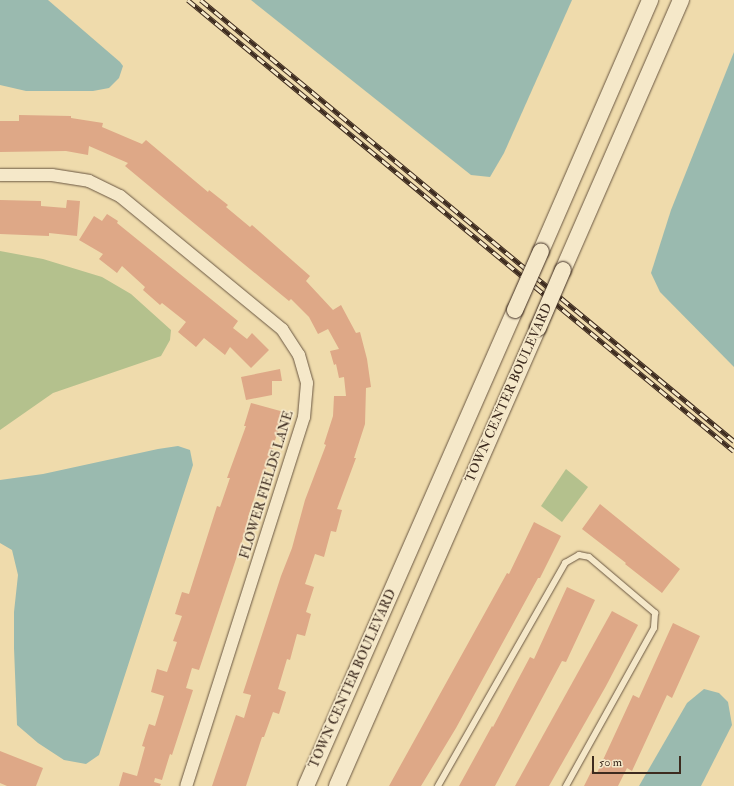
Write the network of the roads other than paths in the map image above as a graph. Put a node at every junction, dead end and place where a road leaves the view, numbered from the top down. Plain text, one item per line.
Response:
1 (650, 0) edge
2 (681, 0) edge
3 (0, 175) edge
4 (186, 786) edge
5 (306, 786) edge
6 (337, 786) edge
7 (438, 786) edge
8 (566, 786) edge

1 - 5 main road, TOWN CENTER BOULEVARD, bridge
2 - 6 main road, TOWN CENTER BOULEVARD, bridge
3 - 4 street, FLOWER FIELDS LANE
7 - 8 lane

